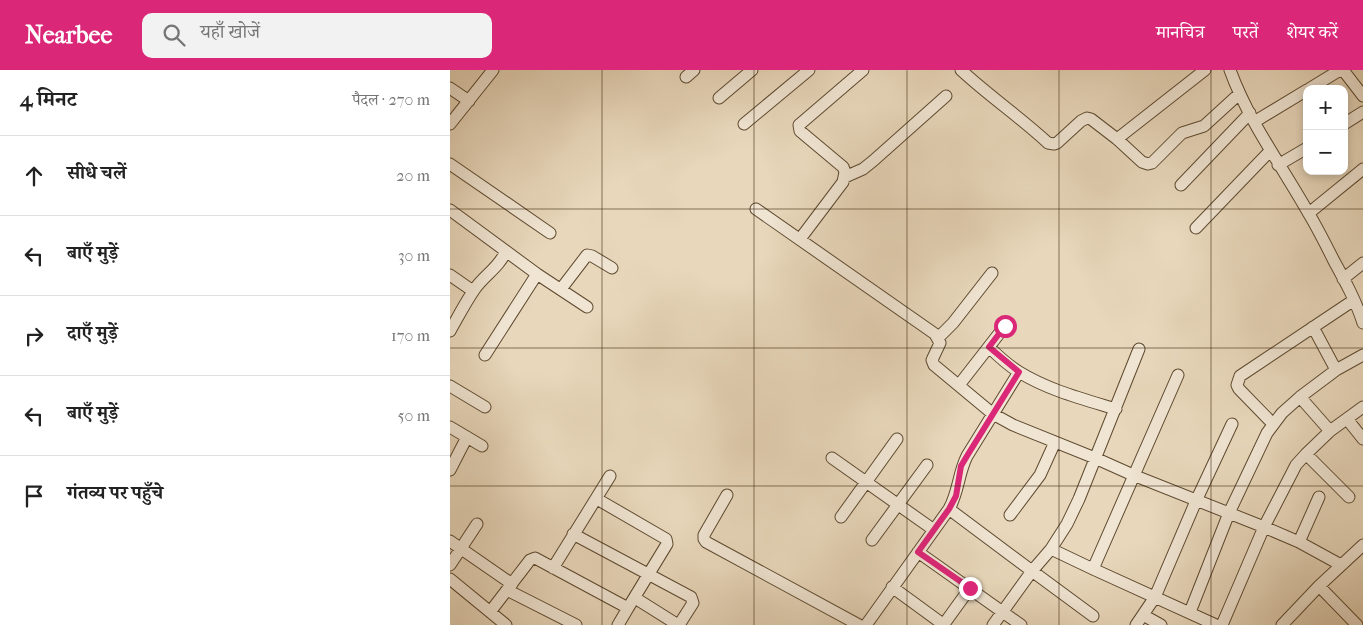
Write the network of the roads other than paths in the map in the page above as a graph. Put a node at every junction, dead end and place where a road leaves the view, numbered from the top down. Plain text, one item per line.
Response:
1 (493, 70) edge
2 (752, 70) edge
3 (809, 70) edge
4 (863, 70) edge
5 (961, 70) edge
6 (1205, 70) edge
7 (1230, 70) edge
8 (1342, 70) edge
9 (1315, 85) edge
10 (450, 88) edge
11 (1303, 92) edge
12 (1239, 94) junction
13 (946, 96) dead end
14 (1363, 96) edge
15 (719, 98) dead end
16 (469, 101) junction
17 (1363, 112) edge
18 (1252, 117) junction
19 (1348, 121) edge
20 (450, 124) edge
21 (744, 124) dead end
22 (1117, 139) junction
23 (1303, 150) edge
24 (1270, 151) junction
25 (450, 164) edge
26 (1278, 165) junction
27 (1363, 169) edge
28 (845, 177) junction
29 (1181, 185) dead end
30 (756, 209) dead end
31 (450, 210) edge
32 (1309, 213) junction
33 (1196, 228) dead end
34 (550, 232) dead end
35 (800, 239) junction
36 (506, 251) junction
37 (1363, 263) edge
38 (612, 268) dead end
39 (992, 273) dead end
40 (537, 274) junction
41 (450, 275) edge
42 (1344, 279) junction
43 (561, 289) junction
44 (473, 290) junction
45 (1354, 300) junction
46 (588, 307) dead end
47 (1362, 319) edge
48 (1005, 326) dead end
49 (1313, 326) junction
50 (450, 331) edge
51 (938, 338) junction
52 (989, 347) junction
53 (1139, 350) dead end
54 (1363, 354) edge
55 (485, 355) dead end
56 (1336, 370) junction
57 (1019, 372) junction
58 (1178, 375) dead end
59 (959, 385) junction
60 (450, 386) edge
61 (1300, 397) junction
62 (485, 407) dead end
63 (1363, 407) edge
64 (1116, 409) junction
65 (993, 414) junction
66 (1347, 419) junction
67 (1232, 424) dead end
68 (1273, 424) junction
69 (450, 427) edge
70 (1330, 431) junction
71 (467, 437) junction
72 (897, 439) dead end
73 (1363, 439) edge
74 (1055, 442) junction
75 (482, 446) dead end
76 (1306, 454) junction
77 (832, 458) dead end
78 (1095, 458) junction
79 (927, 465) dead end
80 (450, 470) edge
81 (1133, 475) junction
82 (610, 476) dead end
83 (866, 482) junction
84 (727, 494) dead end
85 (1319, 498) dead end
86 (1349, 498) dead end
87 (597, 499) junction
88 (1196, 501) junction
89 (898, 504) junction
90 (949, 509) junction
91 (1229, 513) junction
92 (1010, 515) dead end
93 (841, 517) dead end
94 (477, 524) dead end
95 (1264, 527) junction
96 (934, 530) junction
97 (573, 534) junction
98 (872, 540) dead end
99 (450, 541) edge
100 (1299, 542) junction
101 (1363, 545) edge
102 (461, 547) junction
103 (1051, 549) junction
104 (918, 552) junction
105 (1341, 565) junction
106 (450, 566) edge
107 (554, 568) junction
108 (1093, 570) junction
109 (1032, 571) junction
110 (649, 573) junction
111 (450, 579) edge
112 (1318, 586) junction
113 (509, 587) junction
114 (892, 587) junction
115 (970, 588) junction
116 (1155, 597) junction
117 (635, 598) junction
118 (628, 608) junction
119 (1002, 611) junction
120 (490, 612) junction
121 (1190, 612) junction
122 (1143, 614) junction
123 (1093, 616) dead end
124 (941, 624) edge
125 (506, 625) edge
126 (576, 625) edge
127 (618, 625) edge
128 (679, 625) edge
129 (859, 625) edge
130 (866, 625) edge
131 (993, 625) edge
132 (1021, 625) edge
133 (1136, 625) edge
134 (1161, 625) edge
135 (1216, 625) edge
136 (1222, 625) edge
137 (1282, 625) edge
138 (1357, 625) edge

1 - 16 street
2 - 15 street
3 - 21 street
4 - 28 street
5 - 22 street
6 - 22 street
7 - 12 street
8 - 9 street
8 - 14 street
10 - 16 street
11 - 18 street
12 - 18 street
12 - 22 street
13 - 28 street
16 - 20 street
17 - 19 street
18 - 24 street
18 - 29 street
23 - 26 street
24 - 26 street
24 - 33 street
25 - 34 street
26 - 32 street
27 - 32 street
28 - 35 street
30 - 35 street
31 - 36 street
32 - 42 street
35 - 51 street
36 - 40 street
36 - 44 street
37 - 42 street
38 - 43 street
39 - 51 street
40 - 43 street
40 - 55 street
41 - 44 street
42 - 45 street
43 - 46 street
44 - 50 street
45 - 47 street
45 - 49 street
48 - 52 street
49 - 56 street
49 - 68 street
51 - 59 street
52 - 57 street
52 - 59 street
53 - 64 street
54 - 56 street
56 - 61 street
57 - 64 street
57 - 65 street
58 - 81 street
59 - 65 street
60 - 62 street
61 - 68 street
61 - 70 street
63 - 66 street
64 - 78 street
65 - 74 street
65 - 90 street
66 - 70 street
66 - 73 street
67 - 88 street
68 - 91 street
69 - 71 street
70 - 76 street
71 - 75 street
71 - 80 street
72 - 83 street
74 - 78 street
74 - 92 street
76 - 86 street
76 - 95 street
77 - 83 street
78 - 81 street
78 - 103 street
79 - 89 street
81 - 88 street
81 - 108 street
82 - 87 street
83 - 89 street
83 - 93 street
84 - 129 street
85 - 100 street
87 - 97 street
87 - 110 street
88 - 91 street
88 - 116 street
89 - 96 street
89 - 98 street
90 - 96 street
90 - 109 street
91 - 95 street
91 - 121 street
94 - 102 street
95 - 100 street
95 - 136 street
96 - 104 street
97 - 107 street
97 - 110 street
99 - 102 street
100 - 105 street
101 - 105 street
102 - 106 street
102 - 113 street
103 - 108 street
103 - 109 street
104 - 114 street
104 - 115 street
105 - 112 street
107 - 113 street
107 - 118 street
108 - 116 street
109 - 119 street
109 - 123 street
110 - 117 street
110 - 128 street
111 - 120 street
112 - 137 street
112 - 138 street
113 - 120 street
113 - 126 street
114 - 124 street
114 - 130 street
115 - 119 street
115 - 124 street
116 - 121 street
116 - 122 street
117 - 118 street
117 - 128 street
118 - 127 street
119 - 131 street
119 - 132 street
120 - 125 street
121 - 135 street
122 - 133 street
122 - 134 street

